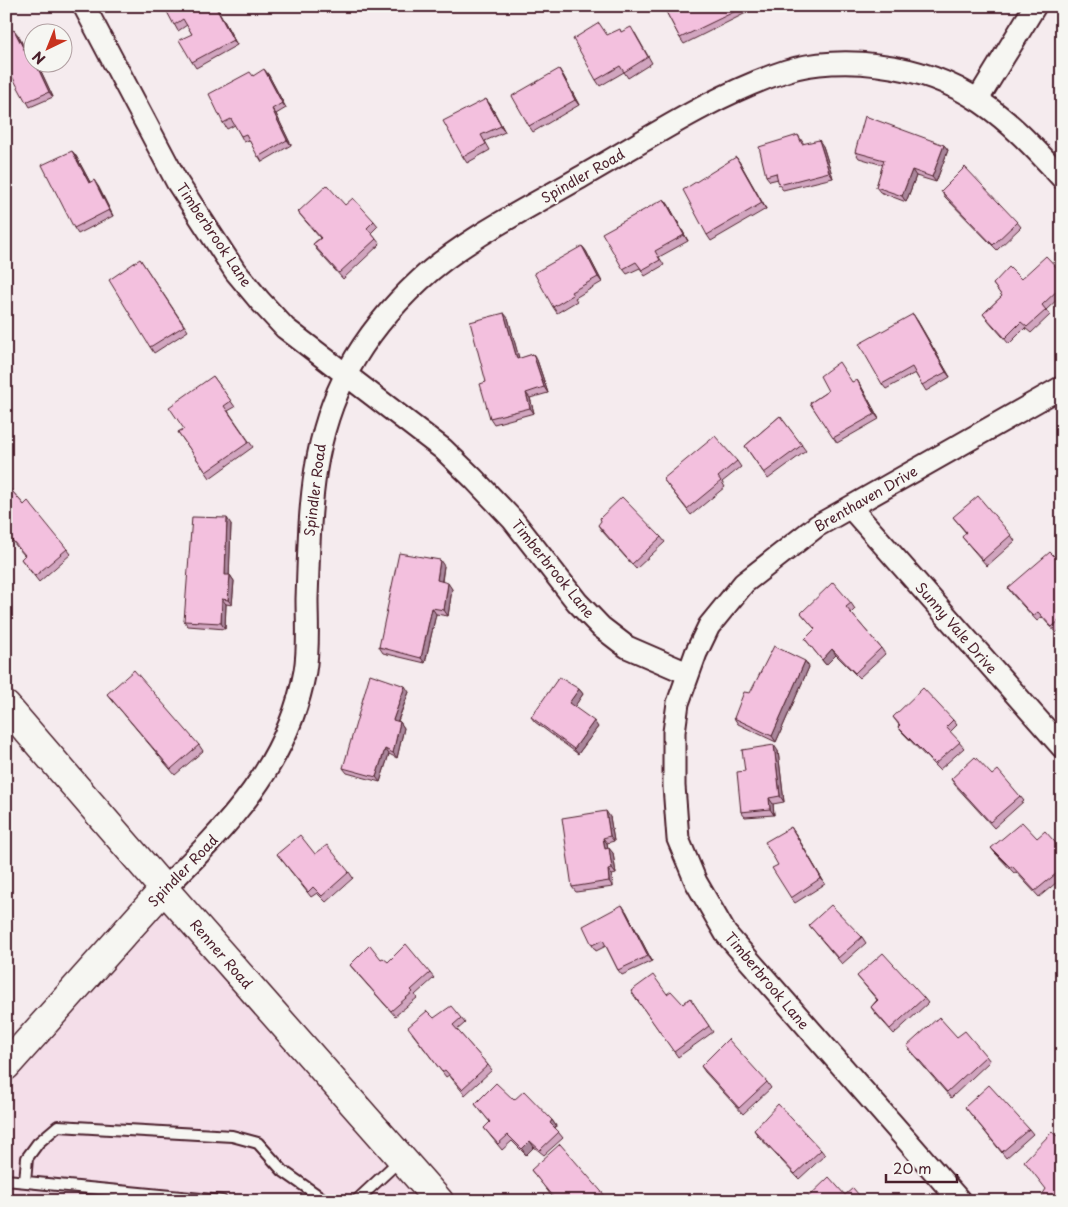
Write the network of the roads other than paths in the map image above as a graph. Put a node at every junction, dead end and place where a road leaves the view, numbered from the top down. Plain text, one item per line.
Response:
1 (84, 6) edge
2 (1036, 6) edge
3 (978, 99) junction
4 (1062, 178) edge
5 (346, 374) junction
6 (1062, 387) edge
7 (851, 508) junction
8 (687, 673) junction
9 (6, 706) edge
10 (1062, 747) edge
11 (164, 889) junction
12 (6, 1066) edge
13 (402, 1158) junction
14 (6, 1180) edge
15 (26, 1182) junction
16 (222, 1201) edge
17 (326, 1201) edge
18 (356, 1201) edge
19 (439, 1201) edge
20 (960, 1201) edge

1 - 5 street, Timberbrook Lane
2 - 3 street
3 - 4 street, Spindler Road
3 - 5 street, Spindler Road
5 - 8 street, Timberbrook Lane
5 - 11 street, Spindler Road
6 - 7 street, Brenthaven Drive
7 - 8 street, Brenthaven Drive
7 - 10 street, Sunny Vale Drive
8 - 20 street, Timberbrook Lane
9 - 11 main road, Renner Road
11 - 12 main road, Spindler Road
11 - 13 main road, Renner Road
13 - 18 lane
13 - 19 main road, Renner Road
14 - 15 lane
15 - 16 lane
15 - 17 lane

